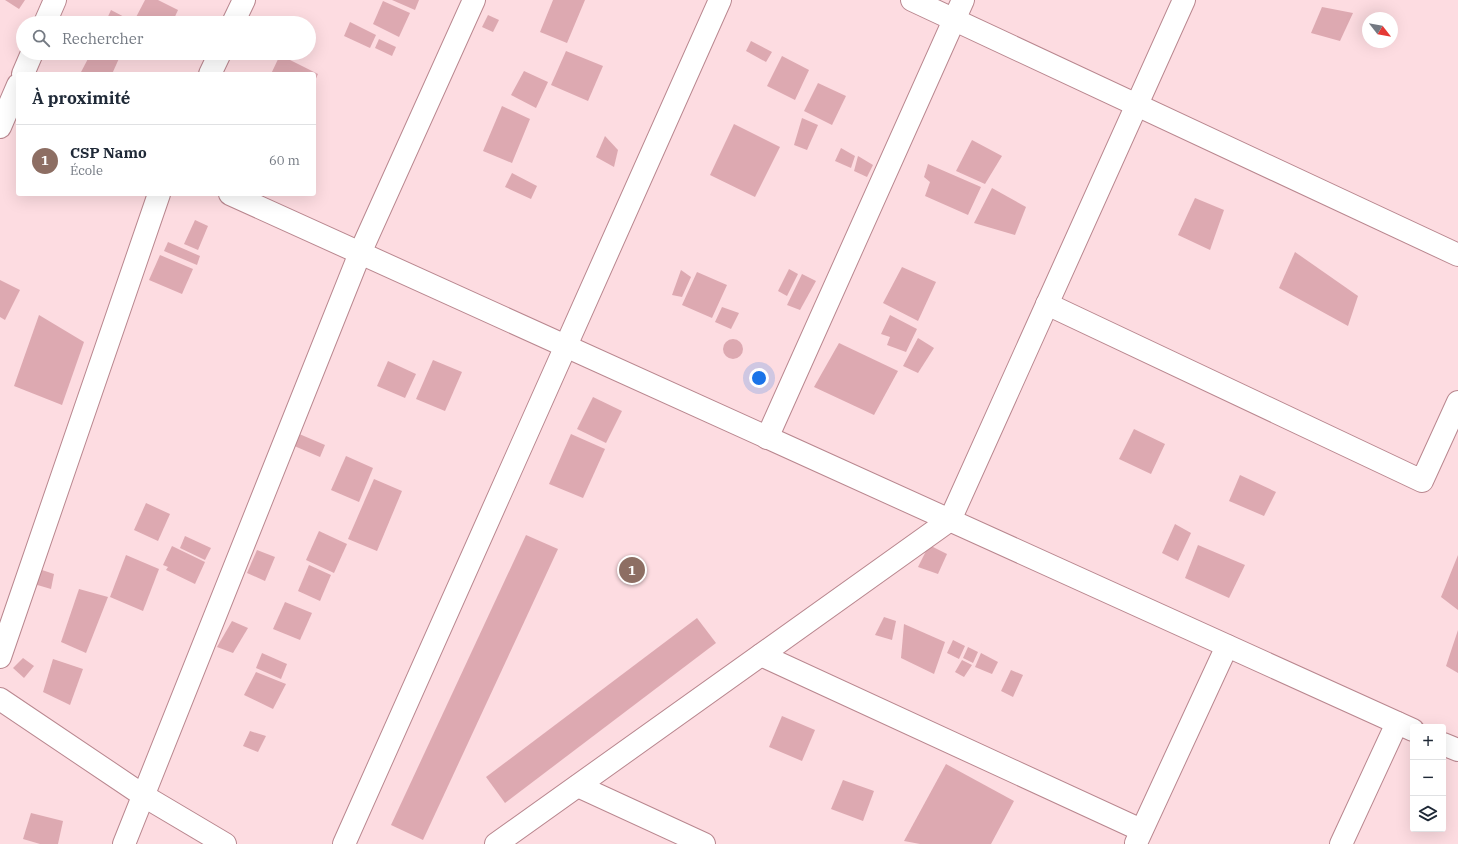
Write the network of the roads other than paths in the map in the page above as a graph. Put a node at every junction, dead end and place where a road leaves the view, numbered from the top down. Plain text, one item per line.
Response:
1 (55, 0) edge
2 (244, 0) edge
3 (474, 0) edge
4 (720, 0) edge
5 (912, 0) edge
6 (964, 0) edge
7 (1184, 0) edge
8 (48, 16) edge
9 (237, 16) edge
10 (955, 20) junction
11 (29, 60) edge
12 (217, 60) edge
13 (24, 72) edge
14 (211, 72) edge
15 (12, 92) edge
16 (1137, 105) junction
17 (0, 128) edge
18 (158, 196) edge
19 (234, 196) edge
20 (360, 253) junction
21 (1458, 255) edge
22 (1047, 304) junction
23 (566, 346) junction
24 (1458, 402) edge
25 (767, 438) junction
26 (950, 520) junction
27 (1227, 646) junction
28 (761, 655) junction
29 (0, 657) edge
30 (0, 699) edge
31 (1405, 726) edge
32 (1446, 745) edge
33 (1458, 750) edge
34 (578, 786) junction
35 (144, 796) junction
36 (1138, 837) edge
37 (124, 844) edge
38 (225, 844) edge
39 (344, 844) edge
40 (496, 844) edge
41 (704, 844) edge
42 (1341, 844) edge

1 - 8 street
2 - 9 street
3 - 20 street
4 - 23 street
5 - 10 street
6 - 10 street
7 - 16 street
10 - 16 street
10 - 25 street
11 - 13 street
12 - 14 street
15 - 17 street
16 - 21 street
16 - 22 street
18 - 29 street
19 - 20 street
20 - 23 street
20 - 35 street
22 - 24 street
22 - 26 street
23 - 25 street
23 - 39 street
25 - 26 street
26 - 27 street
26 - 28 street
27 - 31 street
27 - 36 street
28 - 34 street
28 - 36 street
30 - 35 street
31 - 42 street
32 - 33 street
34 - 40 street
34 - 41 street
35 - 37 street
35 - 38 street

